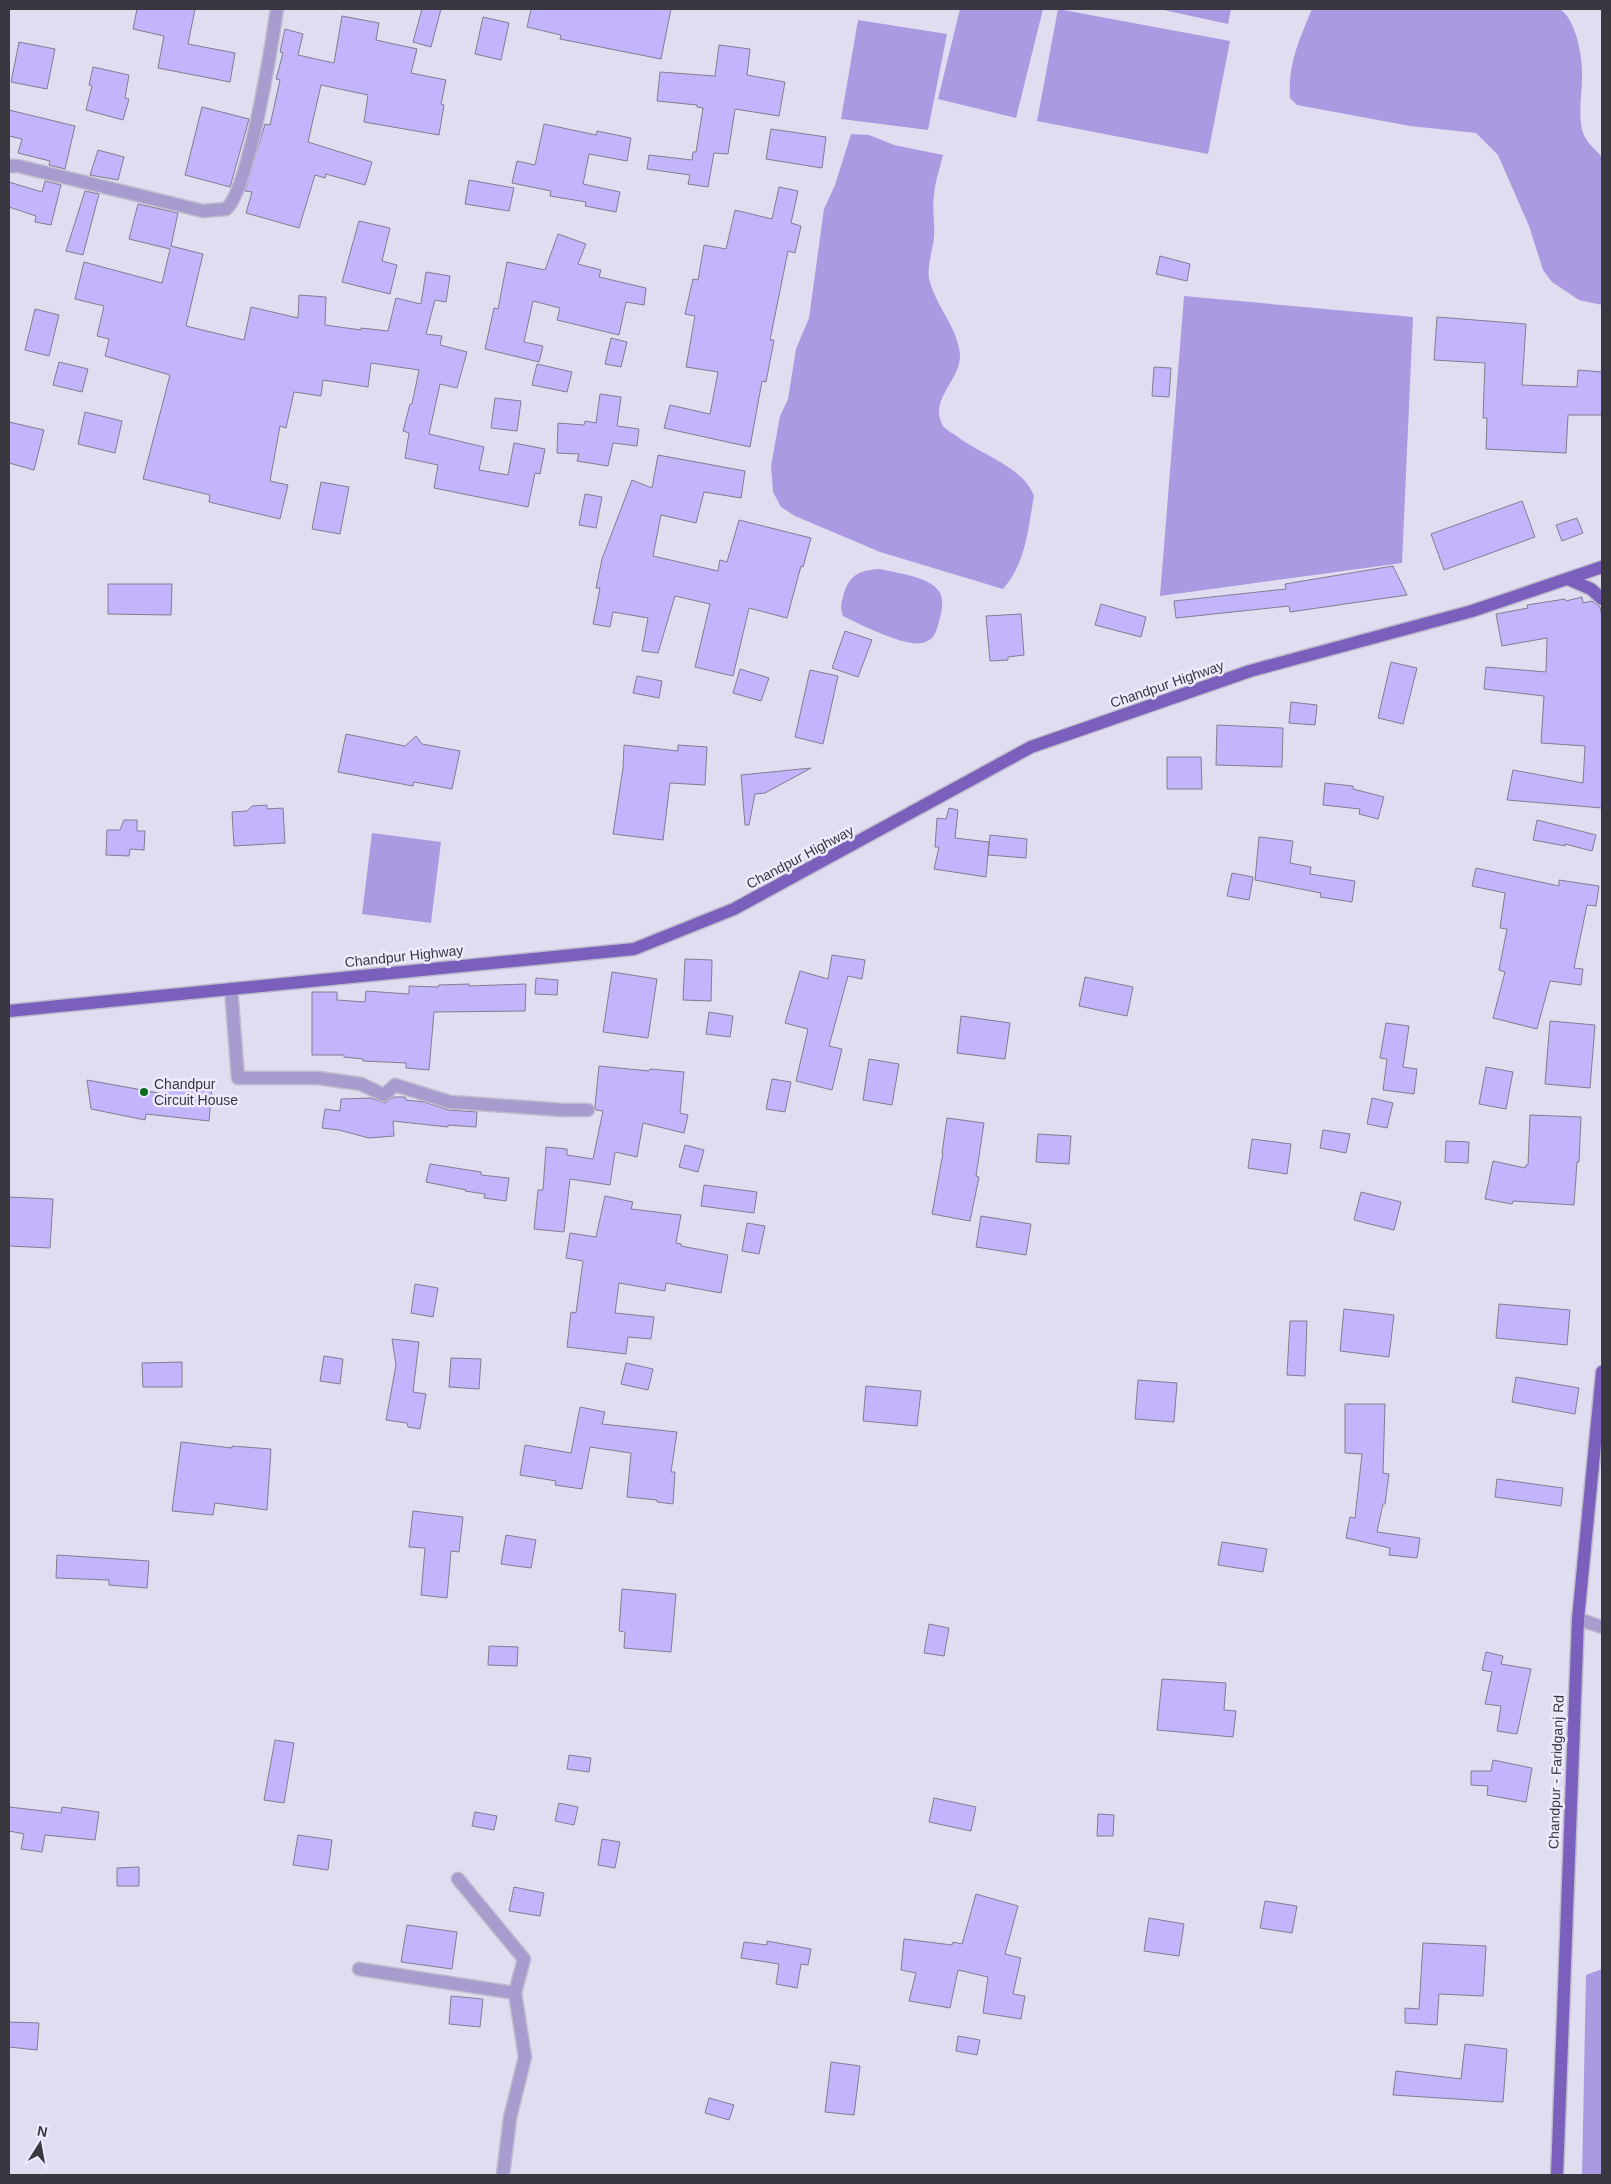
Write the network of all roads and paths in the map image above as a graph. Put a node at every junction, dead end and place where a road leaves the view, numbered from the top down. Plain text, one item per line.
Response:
1 (276, 9) edge
2 (9, 166) edge
3 (1602, 567) edge
4 (1568, 579) junction
5 (1602, 599) edge
6 (232, 989) junction
7 (9, 1011) edge
8 (588, 1110) dead end
9 (1602, 1372) edge
10 (1578, 1619) junction
11 (1602, 1627) edge
12 (458, 1879) dead end
13 (359, 1969) dead end
14 (515, 1993) junction
15 (503, 2175) edge
16 (1557, 2175) edge

1 - 2 street
3 - 4 main road, Chandpur Highway
4 - 5 main road
4 - 6 main road, Chandpur Highway
6 - 7 main road, Chandpur Highway
6 - 8 street
9 - 10 main road, Chandpur - Faridganj Rd
10 - 11 street
10 - 16 main road, Chandpur - Faridganj Rd
12 - 14 street
13 - 14 street
14 - 15 street

